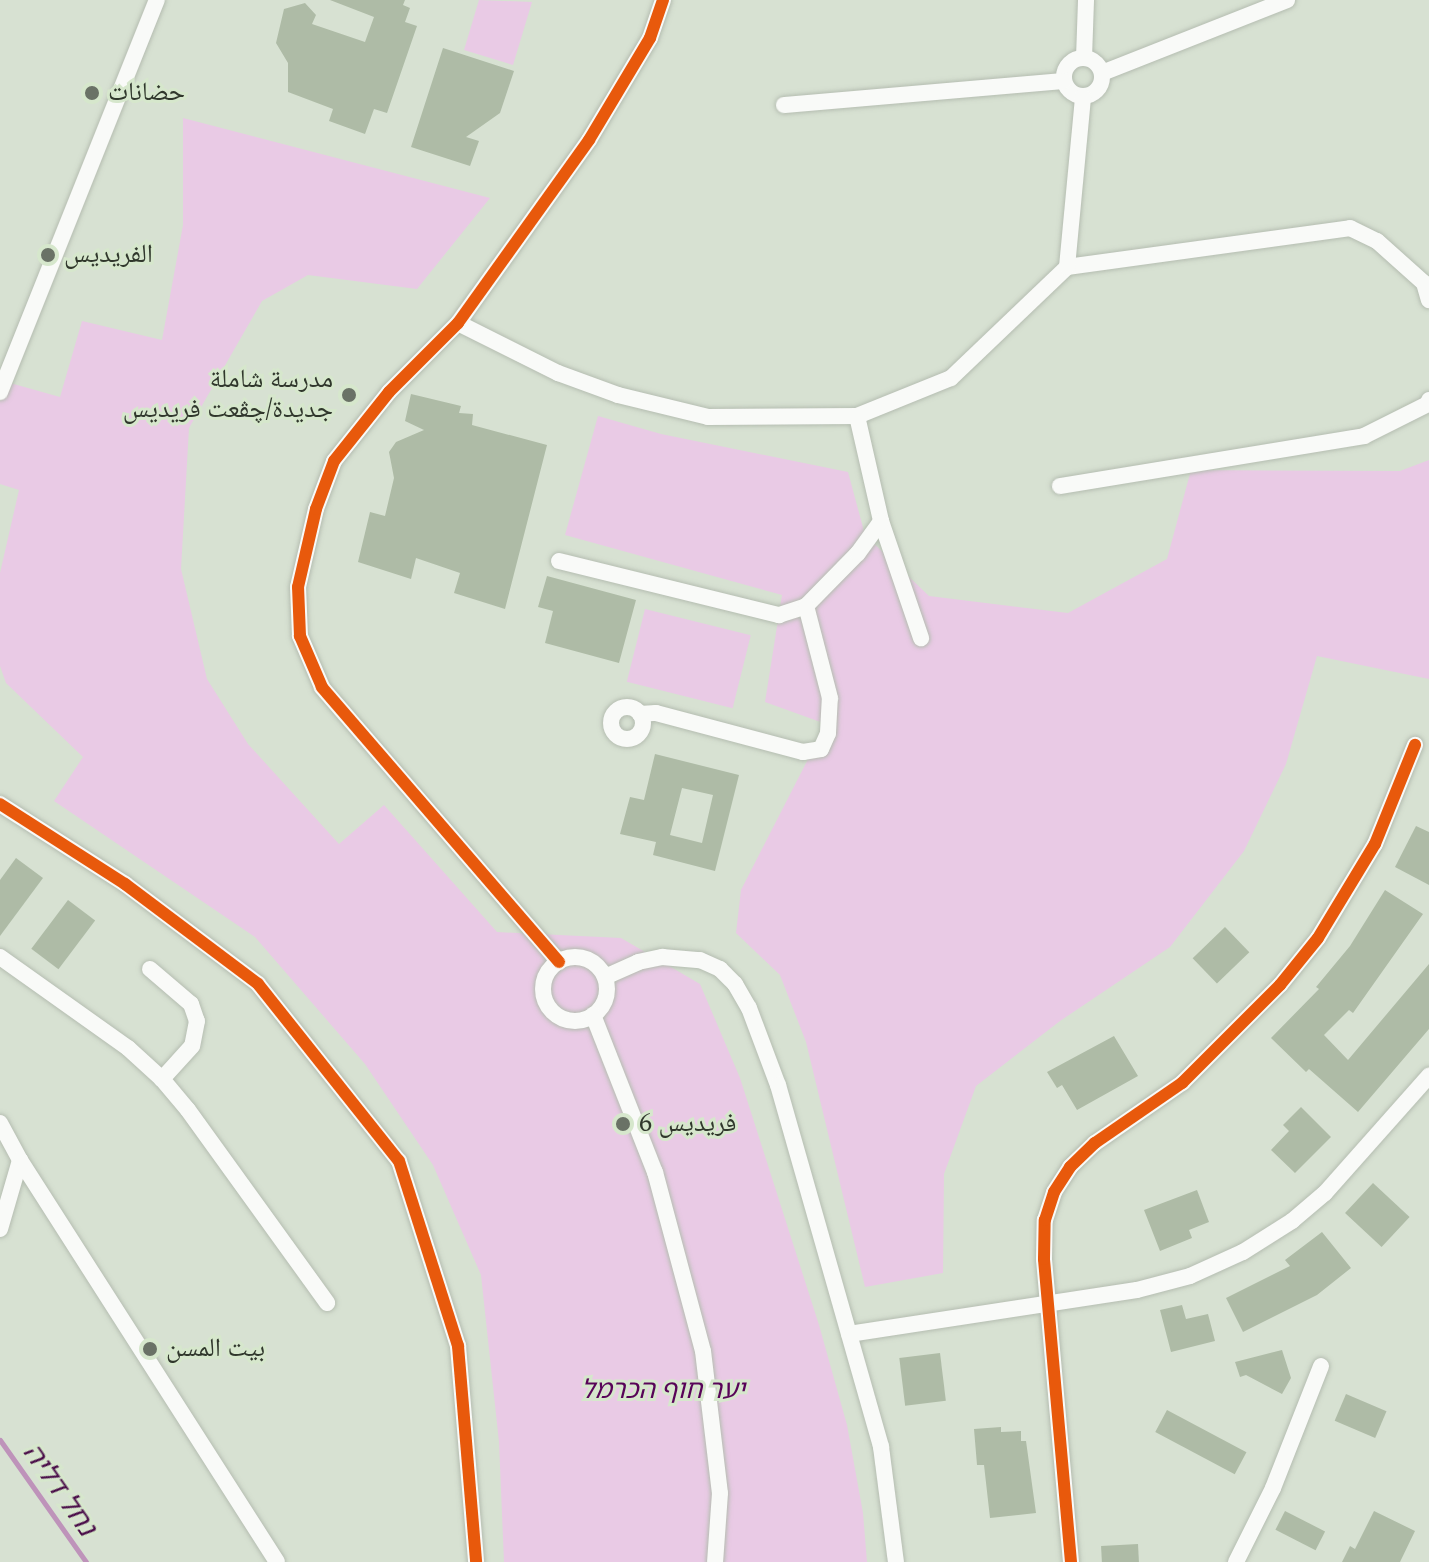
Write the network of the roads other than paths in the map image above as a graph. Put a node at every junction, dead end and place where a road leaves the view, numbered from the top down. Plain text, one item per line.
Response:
1 (157, 0) edge
2 (663, 0) edge
3 (1086, 0) edge
4 (1287, 0) edge
5 (1084, 58) junction
6 (1102, 73) junction
7 (1064, 81) junction
8 (1083, 97) junction
9 (784, 105) dead end
10 (1067, 267) junction
11 (1429, 300) edge
12 (458, 323) junction
13 (0, 392) edge
14 (1429, 400) edge
15 (857, 416) junction
16 (1060, 486) dead end
17 (881, 521) junction
18 (559, 561) dead end
19 (806, 606) junction
20 (921, 638) dead end
21 (640, 714) dead end
22 (1415, 745) dead end
23 (0, 804) edge
24 (0, 957) edge
25 (559, 962) junction
26 (150, 969) dead end
27 (605, 977) junction
28 (593, 1015) junction
29 (1429, 1076) edge
30 (162, 1079) junction
31 (0, 1123) edge
32 (20, 1160) junction
33 (0, 1229) edge
34 (327, 1303) dead end
35 (1049, 1305) junction
36 (849, 1334) junction
37 (1321, 1366) dead end
38 (277, 1562) edge
39 (476, 1562) edge
40 (715, 1562) edge
41 (896, 1562) edge
42 (1071, 1562) edge
43 (1236, 1562) edge

1 - 13 street
2 - 12 street
3 - 5 street
4 - 6 street
5 - 6 street
5 - 7 street
6 - 8 street
7 - 8 street
7 - 9 street
8 - 10 street
10 - 11 street
10 - 15 street
12 - 15 street
12 - 25 street
14 - 16 street
15 - 17 street
17 - 19 street
17 - 20 street
18 - 19 street
19 - 21 street
22 - 35 street
23 - 39 street
24 - 30 street
25 - 27 street
25 - 28 street
26 - 30 street
27 - 28 street
27 - 36 street
28 - 40 street
29 - 35 street
30 - 34 street
31 - 32 street
32 - 33 street
32 - 38 street
35 - 36 street
35 - 42 street
36 - 41 street
37 - 43 street

